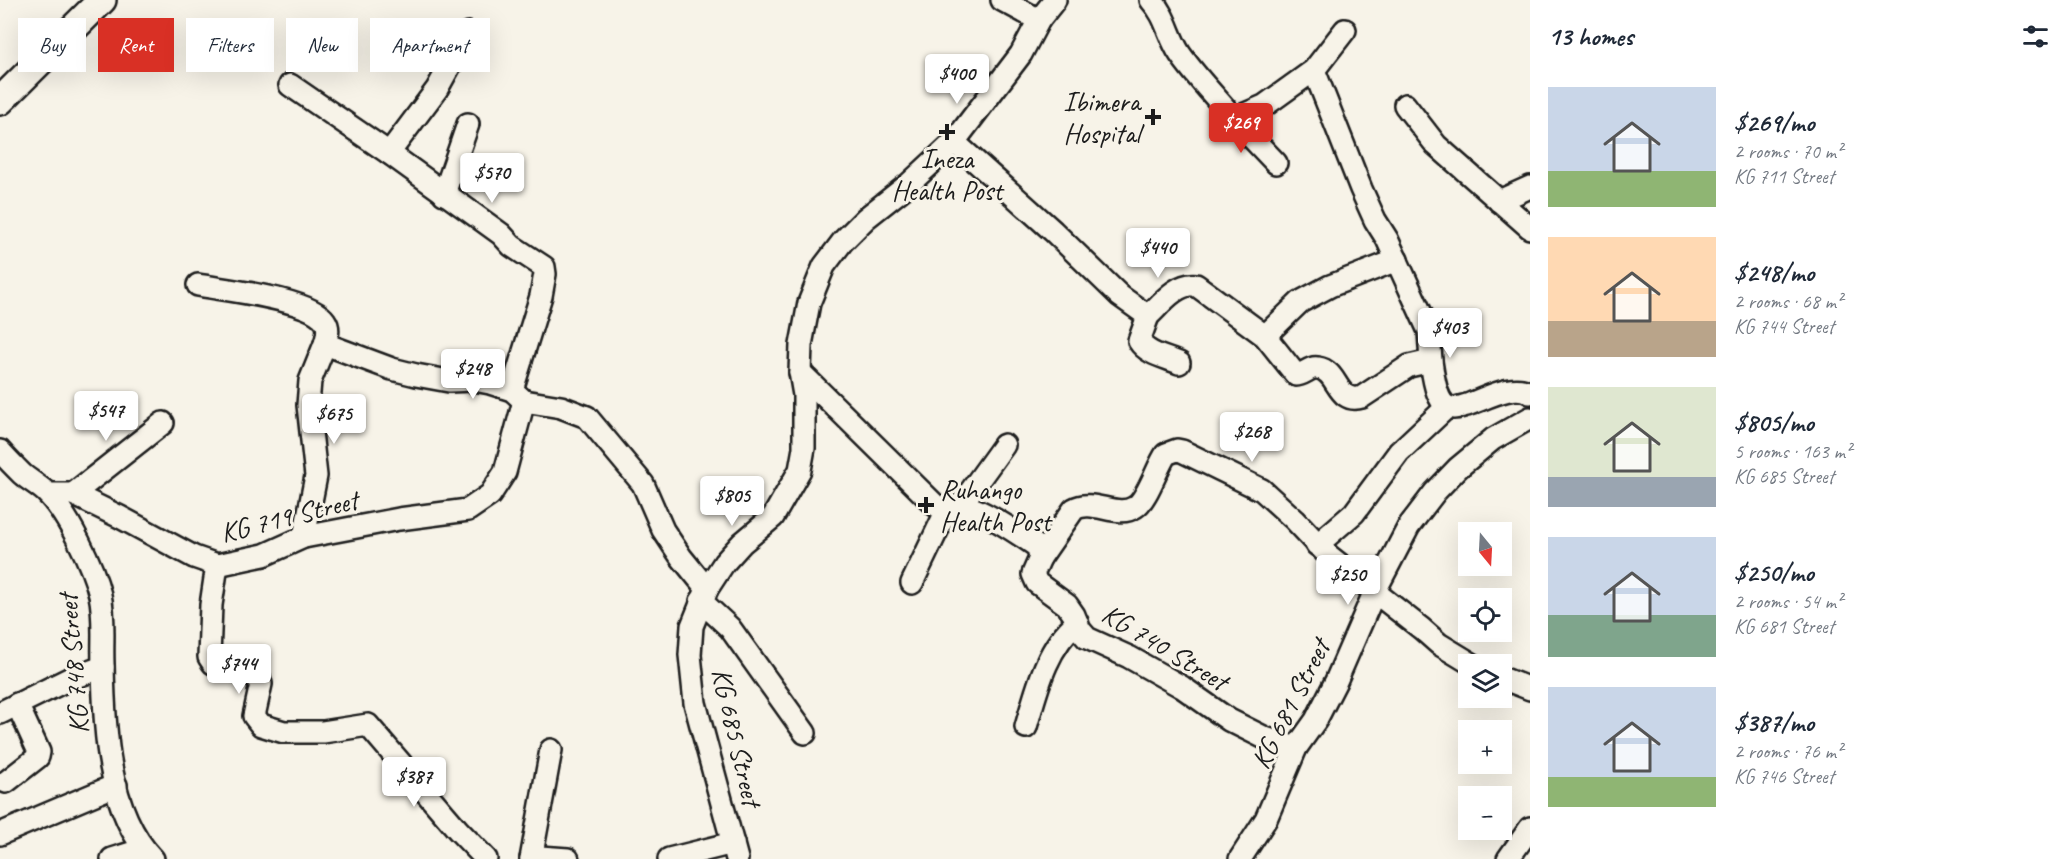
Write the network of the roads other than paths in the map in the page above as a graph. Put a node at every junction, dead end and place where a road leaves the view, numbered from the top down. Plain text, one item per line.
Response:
1 (102, 0) edge
2 (1002, 0) edge
3 (1055, 0) edge
4 (1151, 0) edge
5 (1039, 20) junction
6 (1345, 30) dead end
7 (1314, 70) junction
8 (446, 72) edge
9 (290, 84) dead end
10 (0, 100) edge
11 (1405, 105) dead end
12 (1234, 119) junction
13 (468, 124) dead end
14 (954, 142) junction
15 (389, 153) junction
16 (1276, 163) dead end
17 (1530, 187) edge
18 (444, 194) junction
19 (1499, 201) junction
20 (1530, 228) edge
21 (1397, 260) junction
22 (198, 285) dead end
23 (1148, 316) junction
24 (1265, 336) junction
25 (325, 344) junction
26 (1431, 361) junction
27 (1179, 363) dead end
28 (800, 372) junction
29 (1530, 393) edge
30 (518, 395) junction
31 (1448, 407) junction
32 (1530, 418) edge
33 (163, 423) dead end
34 (1004, 445) dead end
35 (0, 451) edge
36 (48, 494) junction
37 (73, 494) junction
38 (954, 508) junction
39 (304, 537) junction
40 (1317, 545) junction
41 (1040, 558) junction
42 (217, 565) junction
43 (912, 584) dead end
44 (1375, 591) junction
45 (704, 595) junction
46 (1077, 621) junction
47 (1458, 655) edge
48 (103, 667) junction
49 (1512, 682) edge
50 (1530, 689) edge
51 (9, 708) edge
52 (1026, 727) dead end
53 (805, 733) dead end
54 (1296, 748) junction
55 (551, 750) dead end
56 (6, 782) dead end
57 (116, 785) junction
58 (1530, 828) edge
59 (0, 834) edge
60 (735, 851) edge
61 (148, 854) edge
62 (112, 859) edge
63 (486, 859) edge
64 (531, 859) edge
65 (568, 859) edge
66 (669, 859) edge
67 (1240, 859) edge
68 (1508, 859) edge

1 - 10 main road
2 - 5 street
3 - 5 street, KG 685 Street
4 - 12 street
5 - 14 street, KG 685 Street
6 - 7 street
7 - 12 street
7 - 21 street
8 - 15 street
9 - 15 street
11 - 19 street
12 - 16 street
13 - 18 street
14 - 23 street
14 - 28 street, KG 685 Street
15 - 18 street
17 - 19 street
18 - 30 street, KG 719 Street
19 - 20 street
21 - 24 street
21 - 26 street
22 - 25 street
23 - 24 street
23 - 27 street
24 - 26 street
25 - 30 street
25 - 39 street
26 - 31 street
28 - 38 street
28 - 45 street, KG 685 Street
29 - 31 street
30 - 39 street, KG 719 Street
30 - 45 street
31 - 40 street
32 - 44 street, KG 681 Street
33 - 37 street
34 - 38 street
35 - 36 street, KG 748 Street
36 - 37 street, KG 719 Street
36 - 48 street, KG 748 Street
37 - 42 street, KG 719 Street
38 - 41 street
38 - 43 street
39 - 42 street, KG 719 Street
40 - 41 street
40 - 44 street
41 - 46 street, KG 740 Street
42 - 63 street
44 - 47 street
44 - 54 street, KG 681 Street
45 - 53 street
45 - 60 street, KG 685 Street
46 - 52 street
46 - 54 street, KG 740 Street
48 - 51 street
48 - 57 street, KG 748 Street
49 - 50 street
51 - 56 street
54 - 67 street, KG 681 Street
55 - 64 street
57 - 59 street
57 - 61 street, KG 748 Street
58 - 68 street
60 - 66 street
61 - 62 street
64 - 65 street

